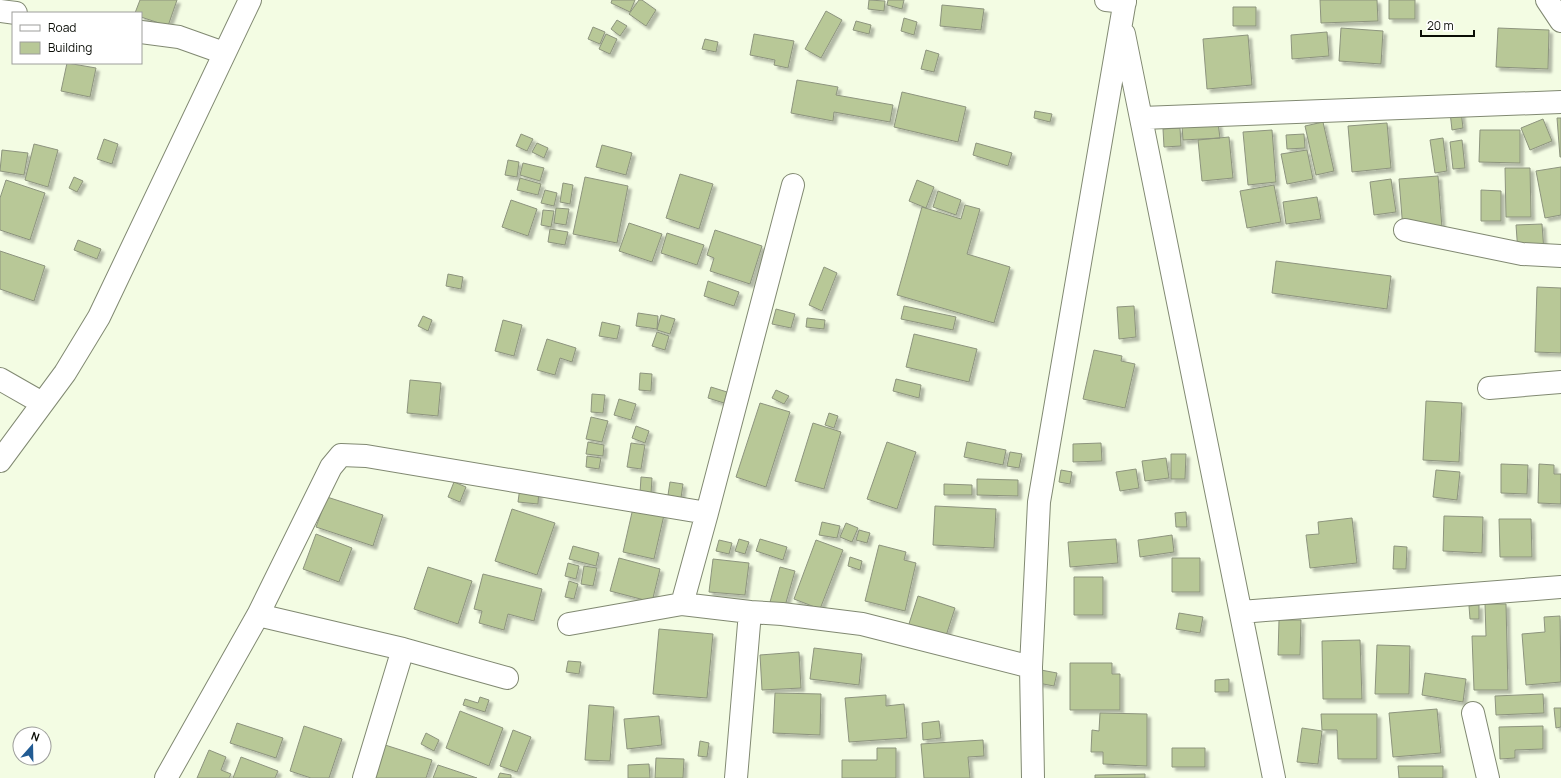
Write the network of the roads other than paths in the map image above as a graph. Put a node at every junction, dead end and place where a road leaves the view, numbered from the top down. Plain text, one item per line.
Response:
1 (250, 0) edge
2 (1547, 0) edge
3 (1119, 6) edge
4 (0, 11) edge
5 (12, 12) edge
6 (1561, 21) edge
7 (142, 32) edge
8 (224, 53) junction
9 (1561, 102) edge
10 (1142, 118) junction
11 (793, 185) dead end
12 (1404, 230) dead end
13 (1561, 256) edge
14 (0, 379) edge
15 (1561, 382) edge
16 (1489, 388) dead end
17 (42, 403) junction
18 (0, 461) edge
19 (707, 513) junction
20 (1561, 587) edge
21 (682, 604) junction
22 (750, 612) junction
23 (1241, 612) junction
24 (258, 615) junction
25 (569, 624) dead end
26 (403, 649) junction
27 (1031, 667) junction
28 (507, 678) dead end
29 (1473, 713) dead end
30 (166, 778) edge
31 (364, 778) edge
32 (736, 778) edge
33 (1033, 778) edge
34 (1274, 778) edge
35 (1488, 778) edge

1 - 8 street
2 - 6 street
3 - 10 street
3 - 27 street
4 - 5 street
7 - 8 street
8 - 17 street
9 - 10 street
10 - 23 street
11 - 19 street
12 - 13 street
14 - 17 street
15 - 16 street
17 - 18 street
19 - 21 street
19 - 24 street
20 - 23 street
21 - 22 street
21 - 25 street
22 - 27 street
22 - 32 street
23 - 34 street
24 - 26 street
24 - 30 street
26 - 28 street
26 - 31 street
27 - 33 street
29 - 35 street

